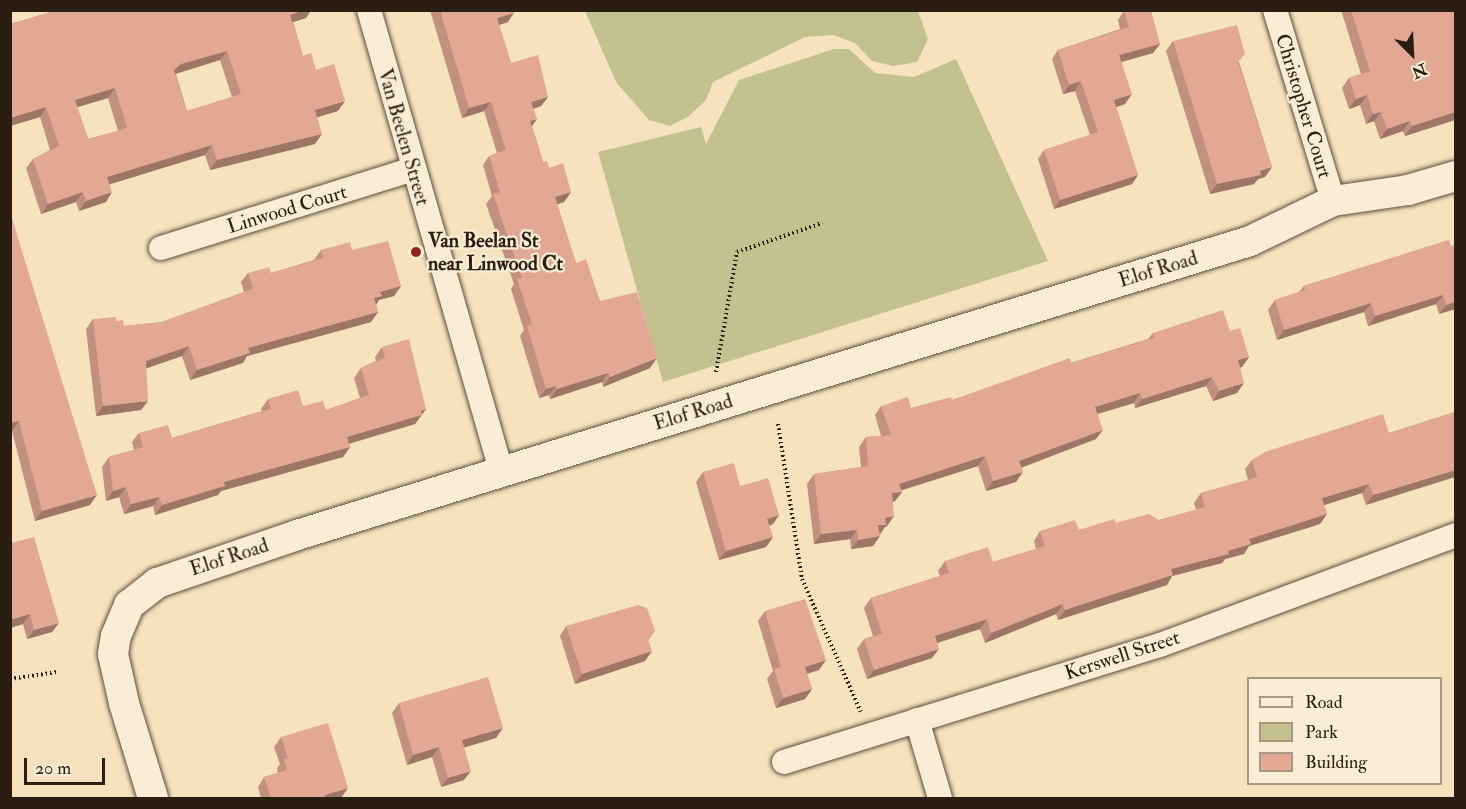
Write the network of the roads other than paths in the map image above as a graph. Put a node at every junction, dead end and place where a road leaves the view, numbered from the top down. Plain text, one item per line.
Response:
1 (369, 10) edge
2 (1275, 10) edge
3 (413, 169) junction
4 (1455, 176) edge
5 (1334, 201) junction
6 (161, 248) dead end
7 (501, 471) junction
8 (1455, 535) edge
9 (917, 720) junction
10 (784, 762) dead end
11 (153, 798) edge
12 (940, 798) edge

1 - 3 street, Van Beelen Street
2 - 5 street, Christopher Court
3 - 6 street, Linwood Court
3 - 7 street, Van Beelen Street
4 - 5 street, Elof Road
5 - 7 street, Elof Road
7 - 11 street, Elof Road
8 - 9 street, Kerswell Street
9 - 10 street, Kerswell Street
9 - 12 street

